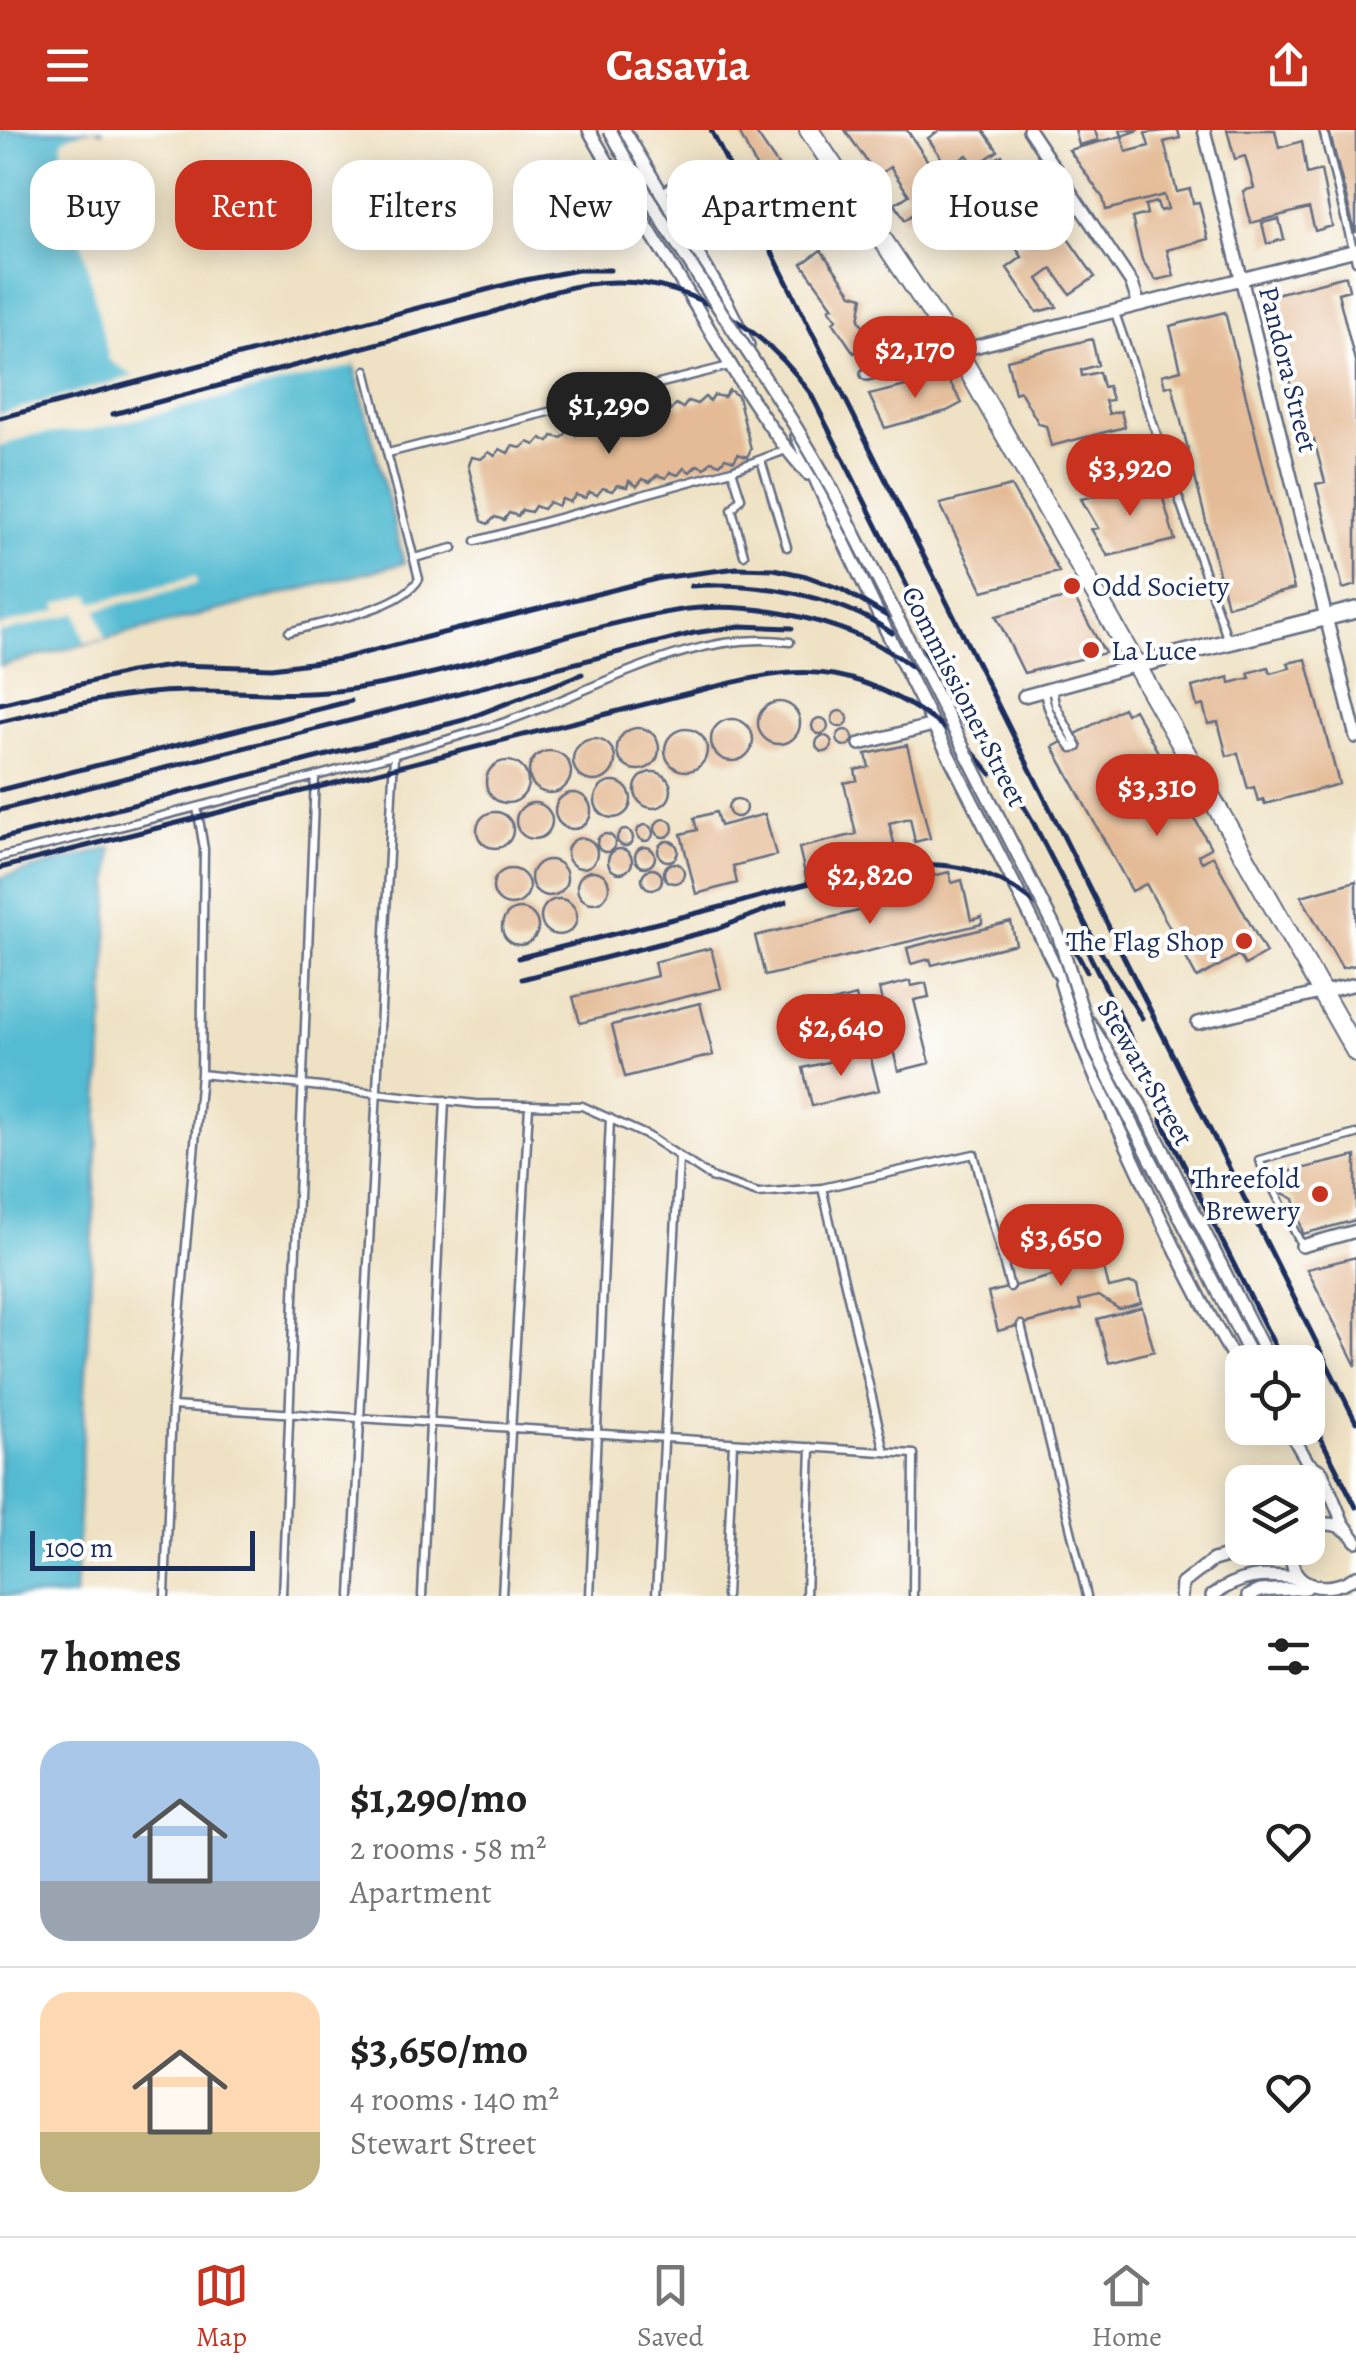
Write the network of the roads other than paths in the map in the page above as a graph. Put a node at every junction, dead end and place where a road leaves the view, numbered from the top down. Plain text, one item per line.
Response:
1 (589, 130) edge
2 (610, 130) edge
3 (624, 130) edge
4 (809, 130) edge
5 (1029, 130) edge
6 (1204, 130) edge
7 (1324, 130) edge
8 (606, 160) edge
9 (667, 188) edge
10 (660, 192) junction
11 (647, 200) edge
12 (647, 229) edge
13 (1355, 254) edge
14 (1240, 279) junction
15 (1139, 306) junction
16 (1114, 312) junction
17 (958, 352) junction
18 (730, 366) junction
19 (366, 370) dead end
20 (868, 374) dead end
21 (786, 450) junction
22 (388, 453) junction
23 (761, 460) junction
24 (732, 470) junction
25 (814, 480) junction
26 (476, 541) dead end
27 (453, 548) dead end
28 (787, 548) dead end
29 (744, 555) dead end
30 (414, 558) junction
31 (1356, 610) edge
32 (1325, 618) junction
33 (289, 632) dead end
34 (790, 642) dead end
35 (1229, 642) junction
36 (1136, 665) junction
37 (1048, 689) junction
38 (1024, 696) dead end
39 (933, 725) junction
40 (1356, 737) edge
41 (860, 744) dead end
42 (394, 756) junction
43 (315, 778) junction
44 (197, 807) junction
45 (0, 857) edge
46 (1057, 970) junction
47 (1356, 984) edge
48 (1322, 993) junction
49 (1198, 1024) dead end
50 (1356, 1052) edge
51 (201, 1074) junction
52 (303, 1085) junction
53 (376, 1093) junction
54 (445, 1100) junction
55 (529, 1104) junction
56 (610, 1118) junction
57 (1356, 1134) edge
58 (679, 1156) junction
59 (822, 1188) junction
60 (1356, 1231) edge
61 (1302, 1246) joint
62 (1010, 1288) dead end
63 (1021, 1325) dead end
64 (1226, 1345) edge
65 (1245, 1345) edge
66 (1261, 1345) edge
67 (172, 1406) junction
68 (289, 1414) junction
69 (360, 1418) junction
70 (430, 1422) junction
71 (512, 1428) junction
72 (598, 1433) junction
73 (665, 1438) junction
74 (733, 1442) junction
75 (1298, 1445) edge
76 (811, 1447) junction
77 (885, 1452) junction
78 (1308, 1462) joint
79 (1325, 1525) edge
80 (1354, 1538) edge
81 (1225, 1557) edge
82 (1292, 1565) edge
83 (1356, 1576) edge
84 (1296, 1578) junction
85 (1314, 1592) edge
86 (165, 1596) edge
87 (282, 1596) edge
88 (352, 1596) edge
89 (422, 1596) edge
90 (502, 1596) edge
91 (590, 1596) edge
92 (656, 1596) edge
93 (726, 1596) edge
94 (806, 1596) edge
95 (912, 1596) edge
96 (1087, 1596) edge
97 (1181, 1596) edge
98 (1212, 1596) edge
99 (1248, 1596) edge

1 - 8 street, Stewart Street
2 - 65 street, Commissioner Street, bridge
3 - 10 street, Stewart Street
4 - 17 main road
5 - 15 street
6 - 14 street, Pandora Street
7 - 13 lane
9 - 10 lane
10 - 11 lane
10 - 25 street, Stewart Street
12 - 18 street, Stewart Street
13 - 14 street
14 - 15 street
14 - 32 street, Pandora Street
15 - 16 street
16 - 17 street
16 - 35 lane
17 - 20 street
17 - 36 main road
18 - 21 street, Stewart Street
18 - 22 lane
19 - 22 lane
21 - 23 lane
21 - 25 street, Stewart Street
22 - 30 lane
23 - 24 lane
23 - 28 lane
24 - 26 lane
24 - 29 lane
25 - 39 street, Stewart Street
27 - 30 lane
30 - 33 lane
31 - 32 street
32 - 35 street
32 - 40 street, Pandora Street
34 - 42 lane
35 - 36 street
36 - 37 street
36 - 48 main road
37 - 37 lane
37 - 38 street
39 - 41 street
39 - 46 street, Stewart Street
42 - 43 lane
42 - 53 lane
43 - 44 lane
43 - 52 lane
44 - 45 lane
44 - 51 lane
46 - 64 street, Stewart Street
46 - 66 street, Stewart Street
47 - 48 street
48 - 49 street
48 - 50 main road
51 - 52 lane
51 - 67 lane
52 - 53 lane
52 - 68 lane
53 - 54 lane
53 - 69 lane
54 - 55 lane
54 - 70 lane
55 - 56 lane
55 - 71 lane
56 - 58 lane
56 - 72 lane
57 - 61 lane
58 - 59 lane
58 - 73 lane
59 - 62 lane
59 - 77 lane
60 - 61 street
63 - 96 lane
67 - 68 lane
67 - 86 lane
68 - 69 lane
68 - 87 lane
69 - 70 lane
69 - 88 lane
70 - 71 lane
70 - 89 lane
71 - 72 lane
71 - 90 lane
72 - 73 lane
72 - 91 lane
73 - 74 lane
73 - 92 lane
74 - 76 lane
74 - 93 lane
75 - 78 street
76 - 77 lane
76 - 94 lane
77 - 95 lane
78 - 80 street
79 - 80 street
81 - 97 street
82 - 84 street
83 - 85 street
84 - 85 street
84 - 98 street
85 - 99 street

